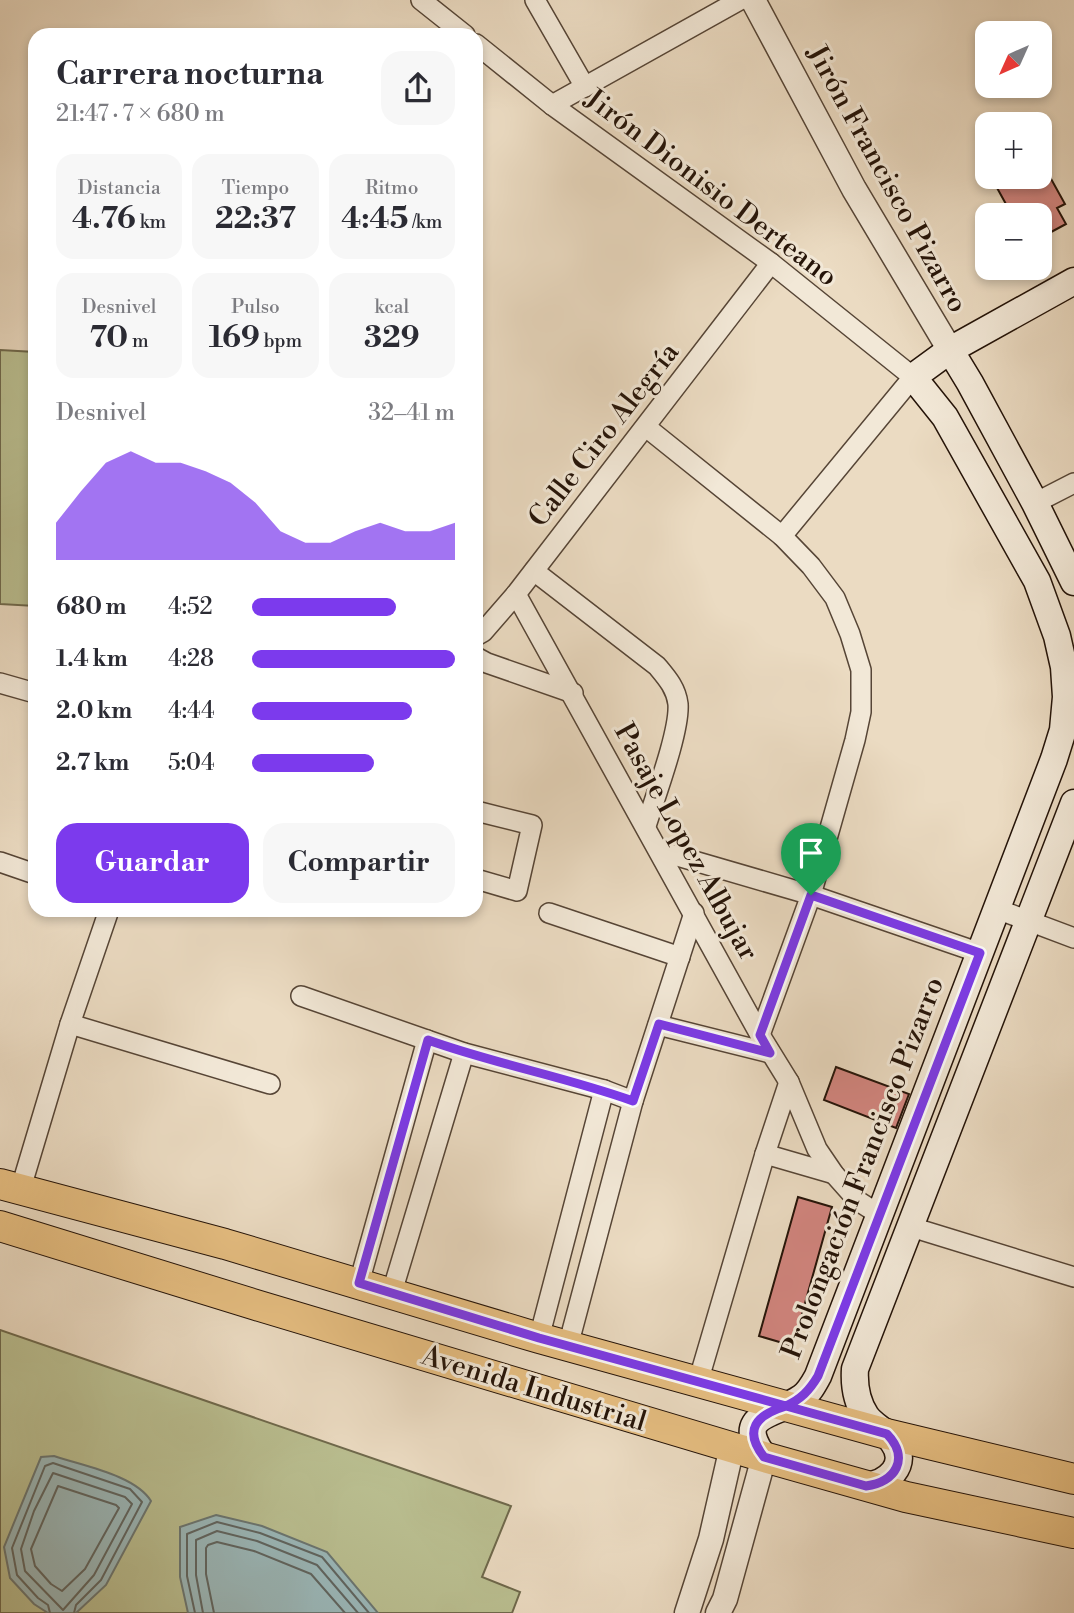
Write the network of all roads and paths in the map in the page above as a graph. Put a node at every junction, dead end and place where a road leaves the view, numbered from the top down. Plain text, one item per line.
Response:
1 (421, 0) edge
2 (535, 0) edge
3 (740, 0) edge
4 (754, 0) edge
5 (456, 28) edge
6 (483, 50) edge
7 (585, 87) junction
8 (552, 105) junction
9 (771, 263) junction
10 (1074, 281) edge
11 (950, 350) junction
12 (913, 377) junction
13 (646, 427) junction
14 (1074, 483) edge
15 (1035, 503) junction
16 (782, 536) junction
17 (534, 571) junction
18 (1074, 582) edge
19 (516, 594) junction
20 (483, 632) edge
21 (483, 661) edge
22 (0, 683) edge
23 (28, 691) edge
24 (573, 693) junction
25 (1074, 803) edge
26 (483, 813) edge
27 (646, 825) junction
28 (660, 851) junction
29 (0, 862) edge
30 (28, 872) edge
31 (483, 881) edge
32 (811, 895) junction
33 (997, 909) junction
34 (550, 913) dead end
35 (694, 914) junction
36 (107, 917) edge
37 (1028, 921) junction
38 (1074, 938) edge
39 (980, 953) junction
40 (680, 957) junction
41 (301, 996) dead end
42 (70, 1024) junction
43 (659, 1024) junction
44 (760, 1035) junction
45 (428, 1040) junction
46 (464, 1053) junction
47 (770, 1053) junction
48 (789, 1082) junction
49 (270, 1084) dead end
50 (604, 1090) junction
51 (633, 1101) junction
52 (765, 1154) junction
53 (834, 1174) junction
54 (10, 1187) edge
55 (880, 1215) junction
56 (0, 1226) edge
57 (908, 1226) junction
58 (1074, 1277) edge
59 (359, 1283) junction
60 (392, 1293) junction
61 (539, 1338) junction
62 (568, 1346) junction
63 (698, 1382) junction
64 (786, 1406) junction
65 (887, 1434) junction
66 (732, 1447) junction
67 (764, 1457) junction
68 (1074, 1479) edge
69 (866, 1486) junction
70 (1074, 1533) edge
71 (687, 1613) edge
72 (718, 1613) edge

1 - 5 street
2 - 7 street
3 - 7 street
4 - 11 street, Jirón Francisco Pizarro
6 - 8 street, Jirón Dionisio Derteano
7 - 8 street
8 - 9 street, Jirón Dionisio Derteano
9 - 12 street, Jirón Dionisio Derteano
9 - 13 street, Calle Ciro Alegría
10 - 11 main road
11 - 12 main road
11 - 15 main road
12 - 16 street
12 - 33 main road, Prolongación Francisco Pizarro
13 - 16 street
13 - 17 street, Calle Ciro Alegría
14 - 15 street
15 - 18 main road
16 - 32 street
17 - 19 street, Calle Ciro Alegría
17 - 27 street
19 - 20 street, Calle Ciro Alegría
19 - 24 street, Pasaje Lopez Albujar
21 - 24 street
22 - 23 street
24 - 27 street, Pasaje Lopez Albujar
25 - 37 main road
26 - 31 street
27 - 28 street, Pasaje Lopez Albujar
28 - 32 street
28 - 35 street, Pasaje Lopez Albujar
29 - 30 street
32 - 39 street
32 - 44 street
33 - 37 street
33 - 39 main road, Prolongación Francisco Pizarro
34 - 40 street
35 - 40 street
35 - 44 street, Pasaje Lopez Albujar
36 - 42 street
37 - 38 street
37 - 57 main road
39 - 55 main road, Prolongación Francisco Pizarro
40 - 43 street
41 - 45 street
42 - 49 street
42 - 54 street
43 - 47 street
43 - 51 street
44 - 47 street, Pasaje Lopez Albujar
45 - 46 street
45 - 59 street
46 - 50 street
46 - 60 street
47 - 48 street, Pasaje Lopez Albujar
48 - 52 street
48 - 53 street, Pasaje Lopez Albujar
50 - 51 street
50 - 61 street
51 - 62 street
52 - 53 street
52 - 63 street
53 - 55 street, Pasaje Lopez Albujar
54 - 59 main road, Avenida Industrial
55 - 64 main road, Prolongación Francisco Pizarro
56 - 66 main road, Avenida Industrial
57 - 58 street
57 - 65 main road
59 - 60 main road, Avenida Industrial
60 - 61 main road, Avenida Industrial
61 - 62 main road, Avenida Industrial
62 - 63 main road, Avenida Industrial
63 - 64 main road, Avenida Industrial
64 - 65 main road, Avenida Industrial
64 - 67 main road, Prolongación Francisco Pizarro
65 - 68 main road, Avenida Industrial
65 - 69 main road
66 - 67 main road, Avenida Industrial
66 - 71 street
67 - 69 main road, Avenida Industrial
67 - 72 street
69 - 70 main road, Avenida Industrial

